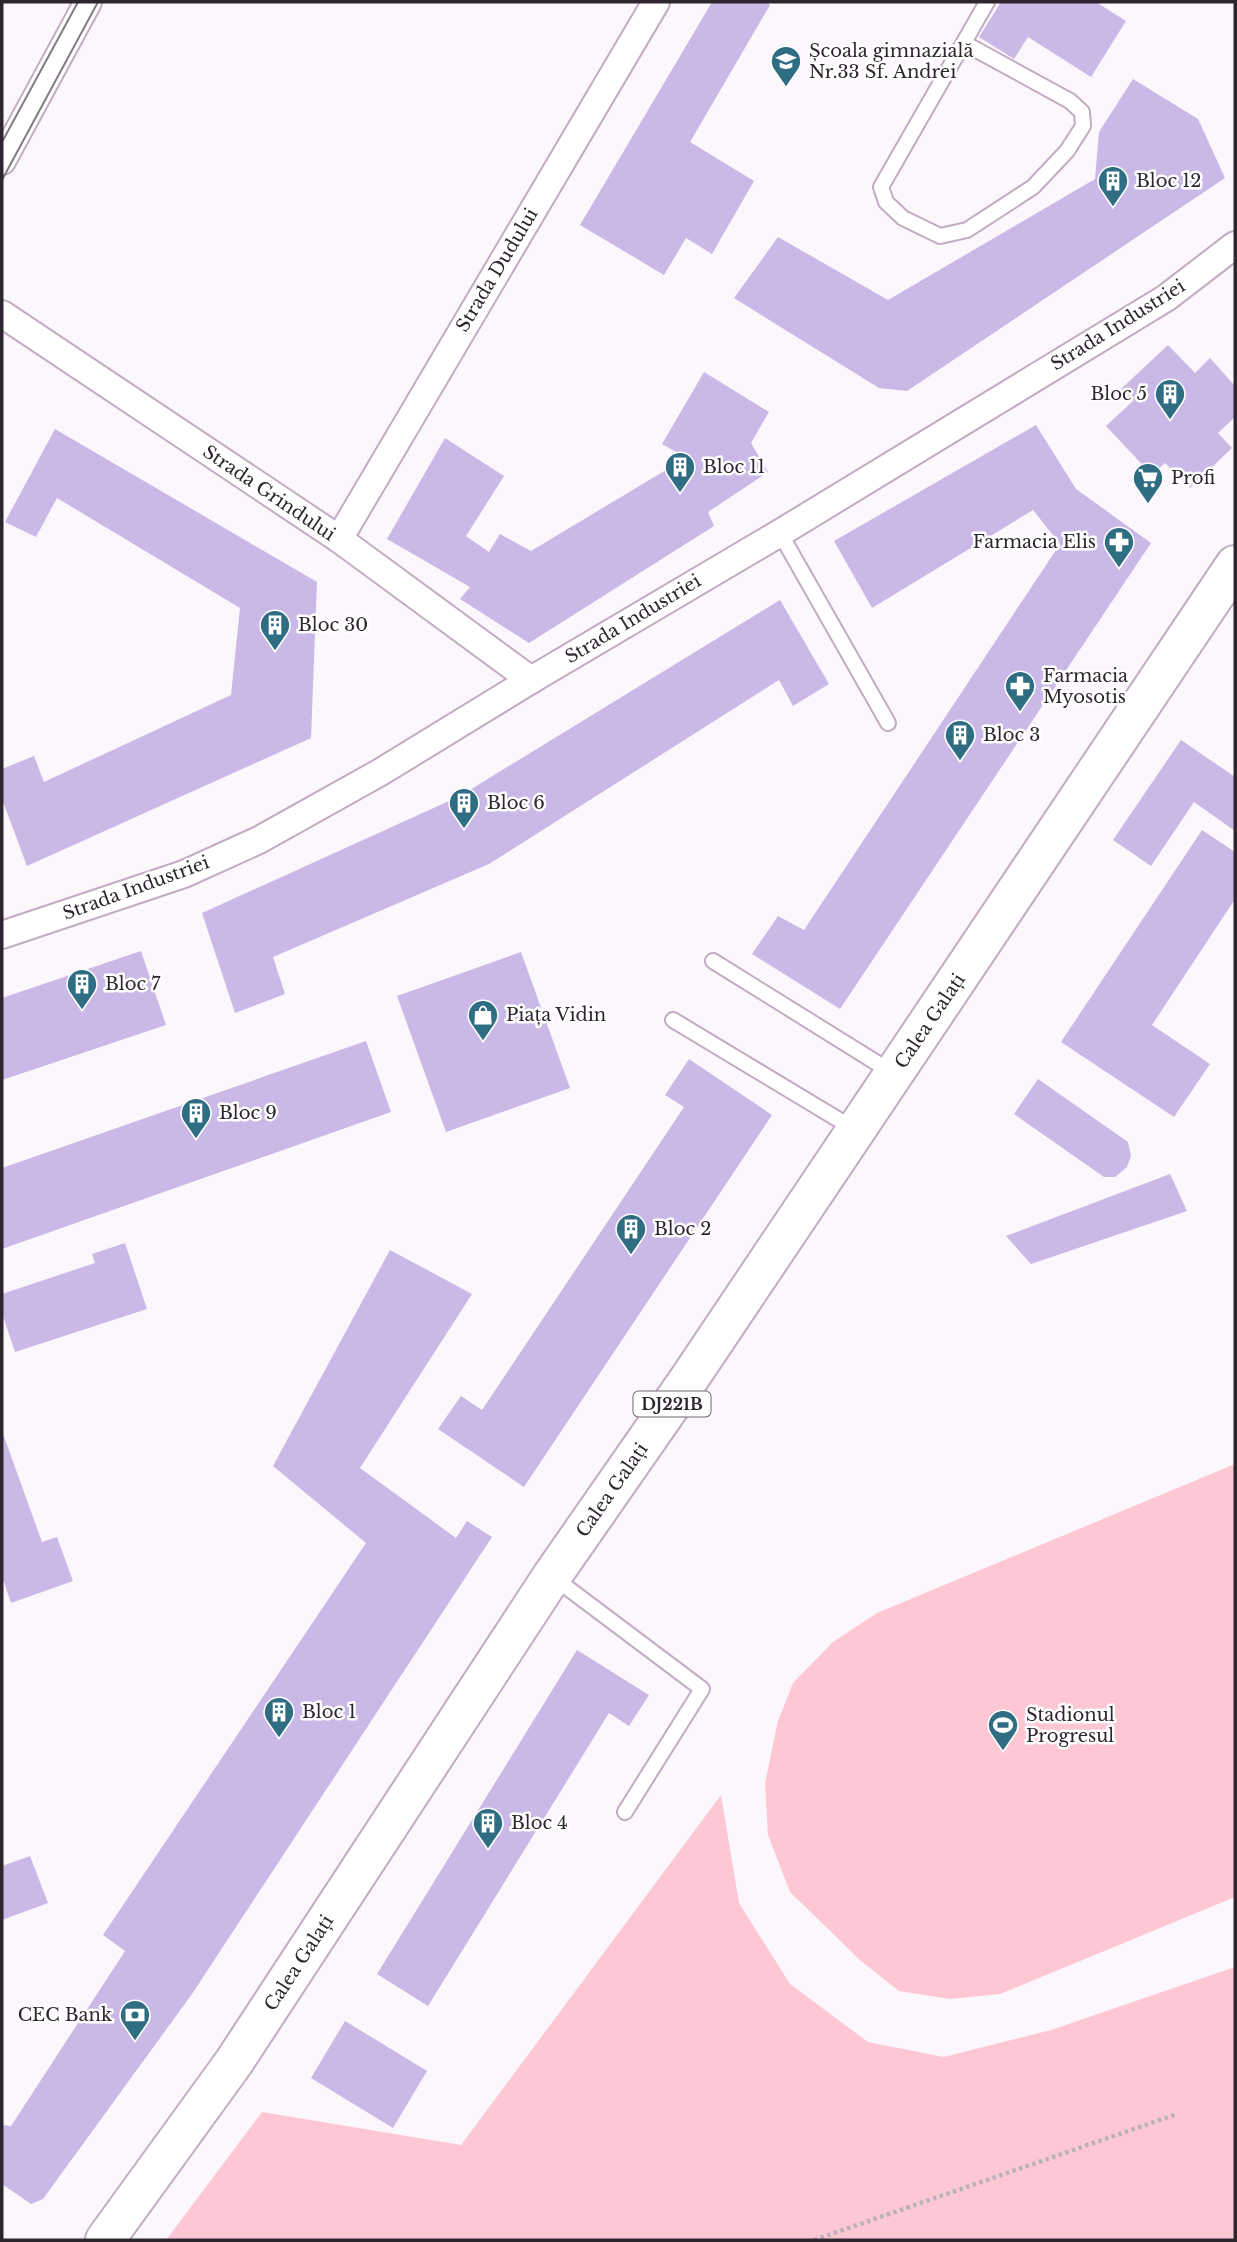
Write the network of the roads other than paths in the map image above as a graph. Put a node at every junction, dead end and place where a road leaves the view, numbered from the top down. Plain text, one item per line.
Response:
1 (88, 2) edge
2 (656, 2) edge
3 (987, 2) edge
4 (964, 43) junction
5 (2, 161) edge
6 (1235, 245) edge
7 (2, 314) edge
8 (780, 533) junction
9 (339, 539) junction
10 (1235, 565) edge
11 (531, 680) junction
12 (888, 723) dead end
13 (2, 935) edge
14 (713, 961) dead end
15 (673, 1020) dead end
16 (895, 1073) junction
17 (856, 1130) junction
18 (552, 1576) junction
19 (625, 1812) dead end
20 (105, 2240) edge

1 - 5 street
2 - 9 street, Strada Dudului
3 - 4 lane
4 - 4 lane
6 - 8 street, Strada Industriei
7 - 9 street, Strada Grindului
8 - 11 street, Strada Industriei
8 - 12 lane
9 - 11 street, Strada Grindului
10 - 16 main road, Calea Galați / DJ221B
11 - 13 street, Strada Industriei
14 - 16 lane
15 - 17 lane
16 - 17 main road, Calea Galați / DJ221B
17 - 18 main road, Calea Galați / DJ221B
18 - 19 lane
18 - 20 main road, Calea Galați / DJ221B

